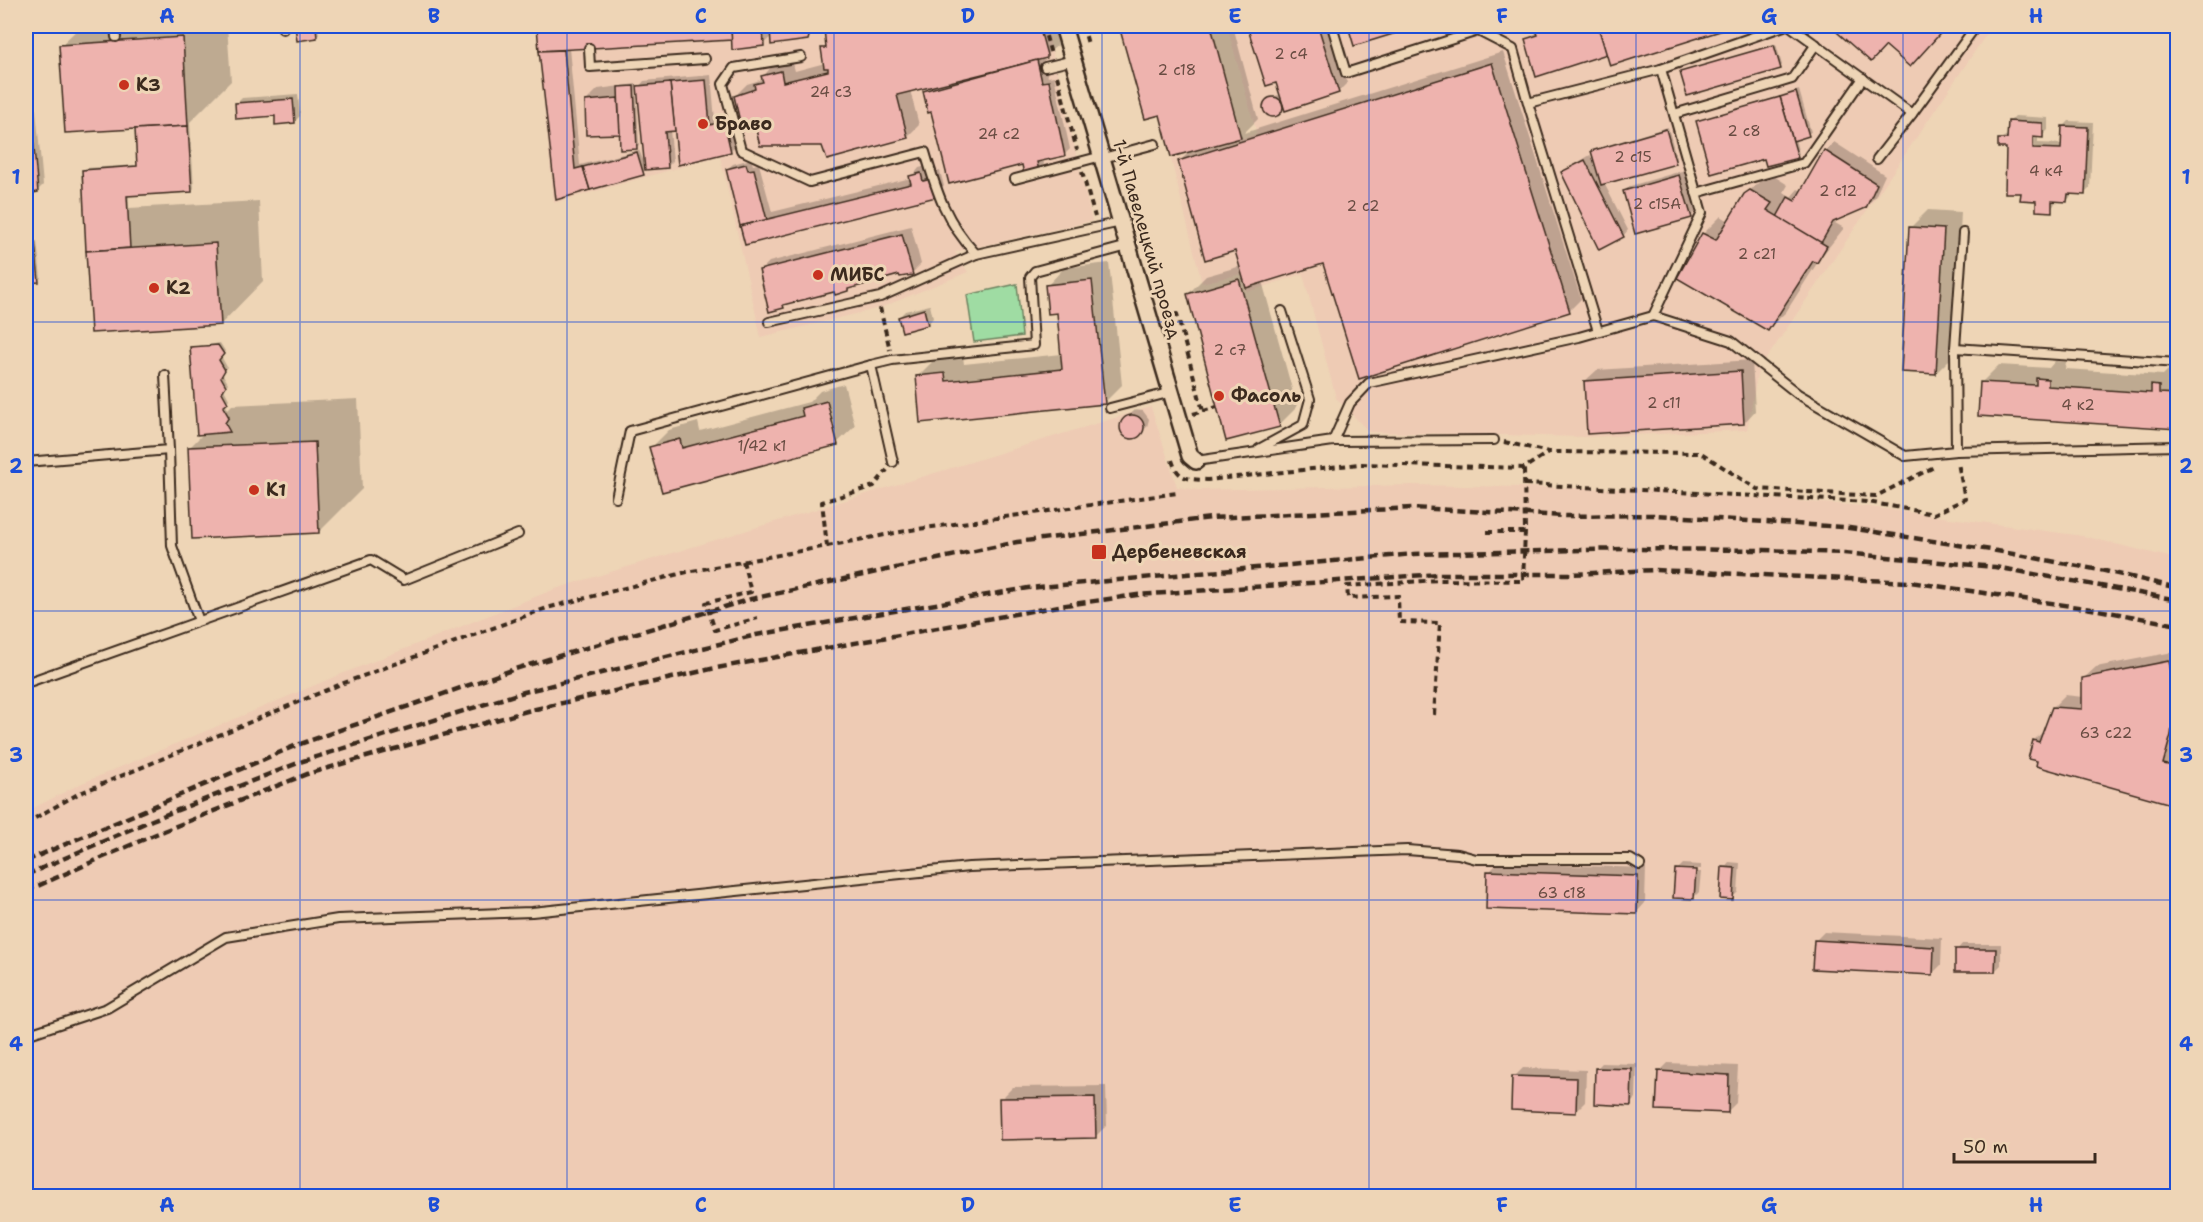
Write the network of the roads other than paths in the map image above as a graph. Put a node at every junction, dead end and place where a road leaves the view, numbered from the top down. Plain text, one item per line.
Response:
1 (115, 26) edge
2 (1063, 26) edge
3 (1332, 26) edge
4 (1784, 26) edge
5 (1790, 26) edge
6 (1977, 26) edge
7 (116, 37) dead end
8 (1816, 44) junction
9 (589, 48) dead end
10 (801, 57) dead end
11 (705, 59) dead end
12 (1074, 60) junction
13 (1045, 67) dead end
14 (1661, 69) junction
15 (1863, 78) junction
16 (1528, 104) junction
17 (1674, 114) junction
18 (1911, 114) junction
19 (1155, 144) dead end
20 (1102, 157) junction
21 (1876, 159) dead end
22 (1015, 179) dead end
23 (1696, 193) junction
24 (1121, 222) junction
25 (1963, 233) dead end
26 (1128, 246) junction
27 (976, 254) junction
28 (1282, 311) dead end
29 (1653, 316) junction
30 (769, 322) dead end
31 (1598, 331) junction
32 (1955, 348) junction
33 (2178, 363) edge
34 (871, 365) junction
35 (165, 375) dead end
36 (1172, 392) junction
37 (1110, 408) dead end
38 (1494, 440) road end
39 (1334, 441) junction
40 (2178, 446) edge
41 (169, 450) junction
42 (1956, 451) junction
43 (1253, 452) junction
44 (1196, 461) joint
45 (26, 462) edge
46 (894, 462) road end
47 (616, 498) dead end
48 (518, 534) dead end
49 (200, 621) junction
50 (26, 682) edge
51 (1641, 865) dead end
52 (26, 1035) edge

1 - 7 lane
2 - 12 street, 1-й Павелецкий проезд
3 - 16 lane
4 - 14 lane
5 - 8 lane
6 - 18 lane
8 - 15 lane
8 - 17 lane
9 - 11 lane
10 - 27 lane
12 - 13 lane
12 - 20 street, 1-й Павелецкий проезд
14 - 16 lane
14 - 17 lane
15 - 18 lane
15 - 23 lane
16 - 31 lane
17 - 23 lane
18 - 21 lane
19 - 20 lane
20 - 22 lane
20 - 24 street, 1-й Павелецкий проезд
23 - 29 lane
24 - 26 street, 1-й Павелецкий проезд
24 - 27 lane
25 - 32 lane
26 - 34 lane
26 - 36 street, 1-й Павелецкий проезд
27 - 30 lane
28 - 43 lane
29 - 31 lane
29 - 42 lane
31 - 39 lane
32 - 33 lane
32 - 42 lane
34 - 46 lane
34 - 47 lane
35 - 41 lane
36 - 37 lane
36 - 44 street, 1-й Павелецкий проезд
38 - 39 lane
39 - 43 lane
40 - 42 lane
41 - 45 lane
41 - 49 lane
43 - 44 lane
48 - 49 lane
49 - 50 lane
51 - 52 lane

